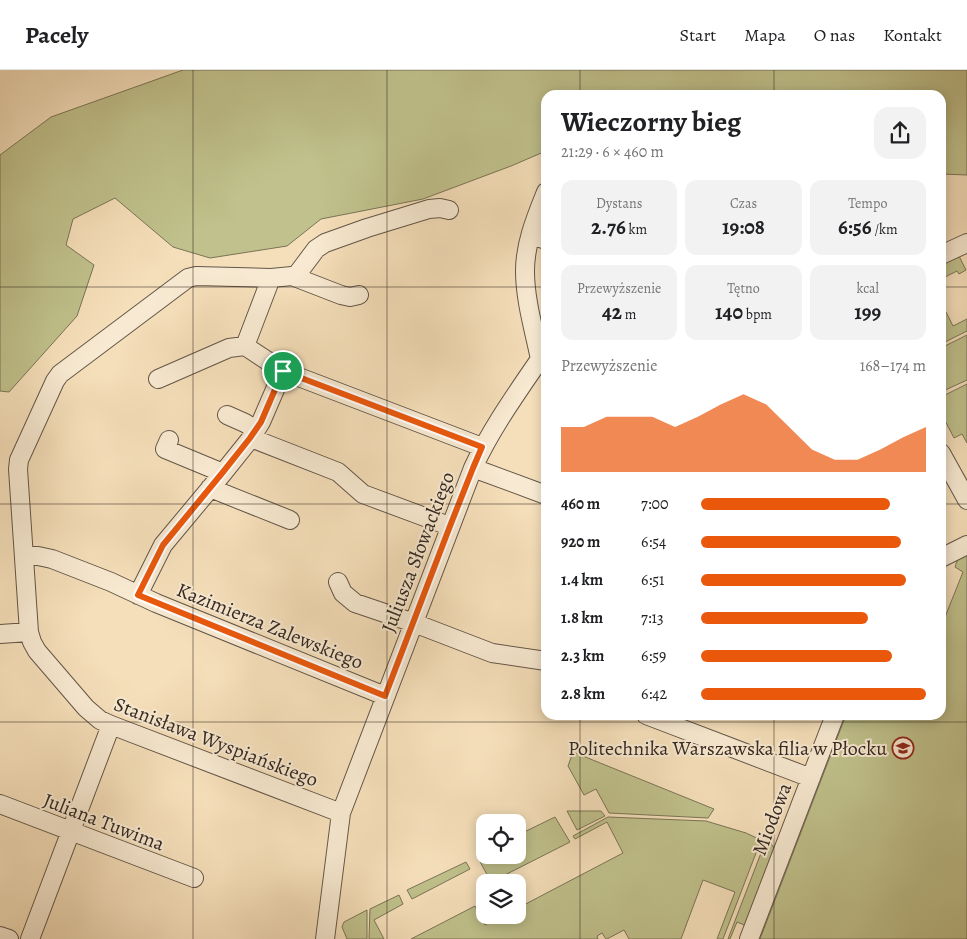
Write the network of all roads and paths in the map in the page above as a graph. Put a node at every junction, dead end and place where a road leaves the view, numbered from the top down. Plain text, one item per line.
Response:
1 (449, 210) dead end
2 (541, 221) edge
3 (538, 238) edge
4 (967, 243) edge
5 (946, 253) edge
6 (292, 276) junction
7 (271, 278) junction
8 (359, 295) dead end
9 (245, 346) junction
10 (541, 352) edge
11 (541, 363) edge
12 (283, 371) junction
13 (158, 379) dead end
14 (227, 415) dead end
15 (253, 434) junction
16 (169, 440) dead end
17 (482, 447) junction
18 (946, 462) edge
19 (473, 468) junction
20 (223, 472) junction
21 (210, 488) junction
22 (541, 493) edge
23 (967, 500) edge
24 (290, 520) dead end
25 (450, 526) junction
26 (967, 545) edge
27 (25, 556) junction
28 (946, 556) edge
29 (338, 582) dead end
30 (138, 595) junction
31 (414, 623) junction
32 (29, 632) junction
33 (0, 634) edge
34 (541, 660) edge
35 (385, 696) junction
36 (659, 720) edge
37 (833, 720) edge
38 (112, 724) junction
39 (811, 778) junction
40 (0, 804) edge
41 (341, 813) junction
42 (70, 832) junction
43 (194, 878) dead end
44 (0, 936) edge
45 (9, 939) edge
46 (30, 939) edge
47 (325, 939) edge
48 (749, 939) edge

1 - 6 street
2 - 3 street, Juliusza Słowackiego
3 - 10 street, Juliusza Słowackiego
4 - 5 street
6 - 7 street, Stanisława Wyspiańskiego
6 - 8 street, Stanisława Wyspiańskiego
7 - 9 street
7 - 27 street, Stanisława Wyspiańskiego
9 - 12 street
9 - 13 street
11 - 17 street, Juliusza Słowackiego
12 - 15 street
12 - 17 street
14 - 15 street
15 - 20 street
15 - 25 street
16 - 20 street
17 - 19 street, Juliusza Słowackiego
18 - 23 street
19 - 22 street
19 - 25 street, Juliusza Słowackiego
20 - 21 street
21 - 24 street
21 - 30 street
25 - 31 street, Juliusza Słowackiego
26 - 28 street
27 - 30 street, Kazimierza Zalewskiego
27 - 32 street, Stanisława Wyspiańskiego
29 - 31 street
30 - 35 street, Kazimierza Zalewskiego
31 - 34 street
31 - 35 street, Juliusza Słowackiego
32 - 33 street
32 - 38 street, Stanisława Wyspiańskiego
35 - 41 street, Juliusza Słowackiego
36 - 39 street
37 - 39 street, Miodowa
38 - 41 street, Stanisława Wyspiańskiego
38 - 42 street
39 - 48 street, Miodowa
40 - 42 street, Juliana Tuwima
41 - 47 street, Juliusza Słowackiego
42 - 43 street, Juliana Tuwima
42 - 46 street
44 - 45 street

